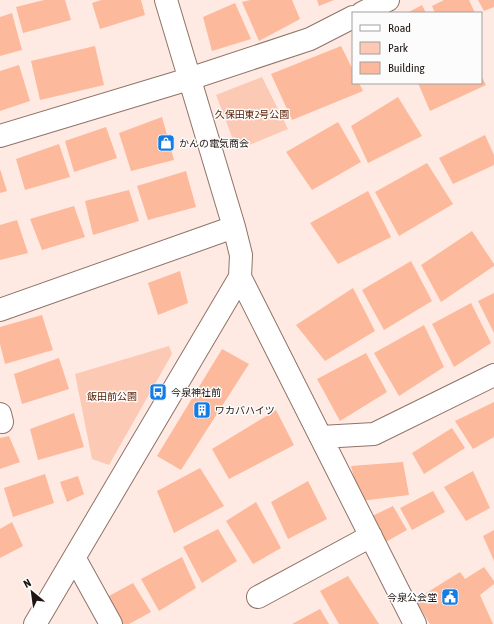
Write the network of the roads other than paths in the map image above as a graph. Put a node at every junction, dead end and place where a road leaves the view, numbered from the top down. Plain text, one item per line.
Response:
1 (166, 0) edge
2 (388, 0) edge
3 (364, 12) edge
4 (352, 18) edge
5 (188, 80) junction
6 (0, 136) edge
7 (234, 227) junction
8 (240, 277) junction
9 (0, 310) edge
10 (494, 375) edge
11 (321, 437) junction
12 (371, 536) junction
13 (75, 559) junction
14 (258, 597) dead end
15 (35, 624) edge
16 (111, 624) edge
17 (415, 624) edge

1 - 5 street
2 - 3 street
4 - 5 street
5 - 6 street
5 - 7 street
7 - 8 street
7 - 9 street
8 - 11 street
8 - 13 street
10 - 11 street
11 - 12 street
12 - 14 street
12 - 17 street
13 - 15 street
13 - 16 street

